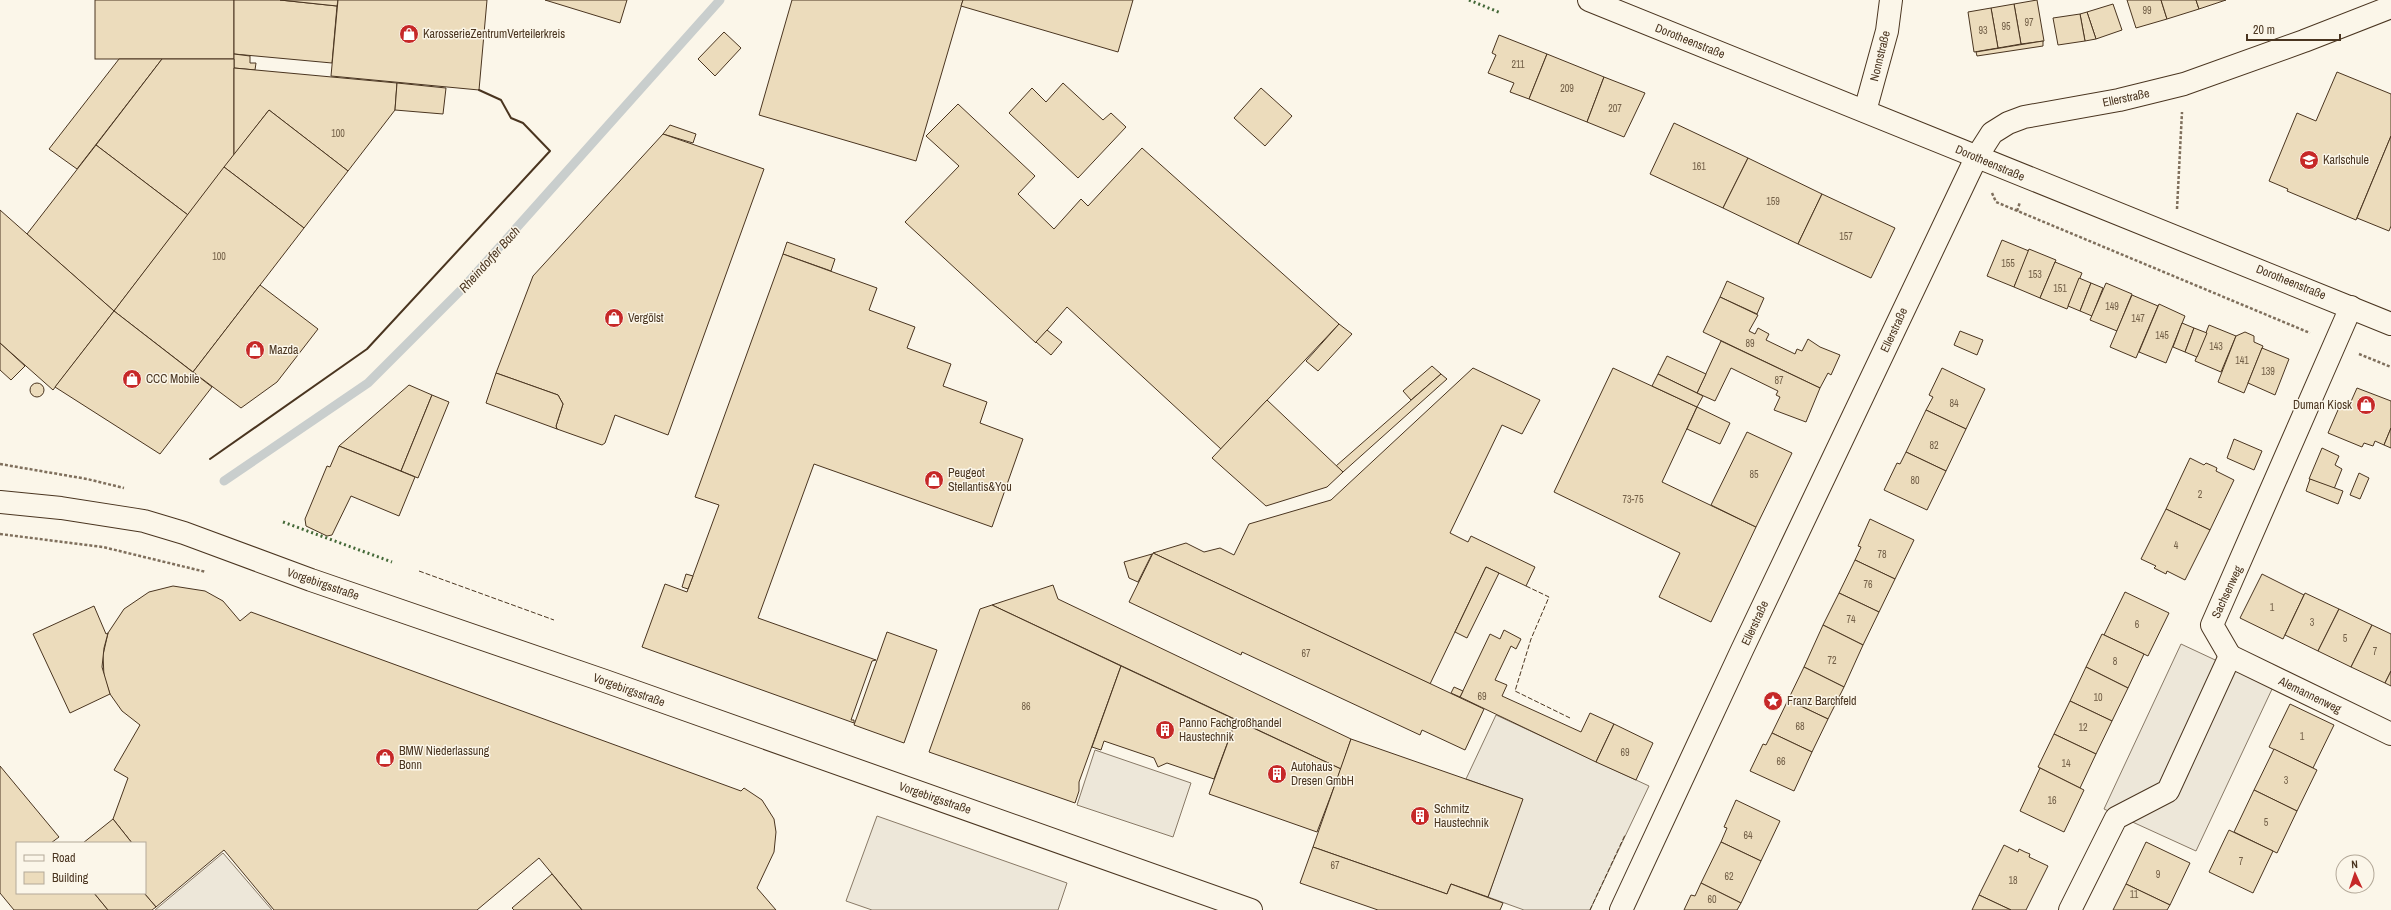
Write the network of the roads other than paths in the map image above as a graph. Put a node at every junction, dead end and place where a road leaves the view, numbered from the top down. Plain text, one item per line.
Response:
1 (1589, 0) edge
2 (1892, 0) edge
3 (2391, 7) edge
4 (1865, 111) junction
5 (1976, 158) junction
6 (2352, 307) junction
7 (2391, 324) edge
8 (0, 502) edge
9 (2230, 656) junction
10 (2391, 734) edge
11 (1251, 910) edge
12 (1621, 910) edge
13 (2070, 910) edge

1 - 4 street, Dorotheenstraße
2 - 4 street, Nonnstraße
3 - 5 street, Ellerstraße
4 - 5 street, Dorotheenstraße
5 - 6 street, Dorotheenstraße
5 - 12 street, Ellerstraße
6 - 7 street, Dorotheenstraße
6 - 9 street, Sachsenweg
8 - 11 street, Vorgebirgsstraße
9 - 10 street, Alemannenweg
9 - 13 street

